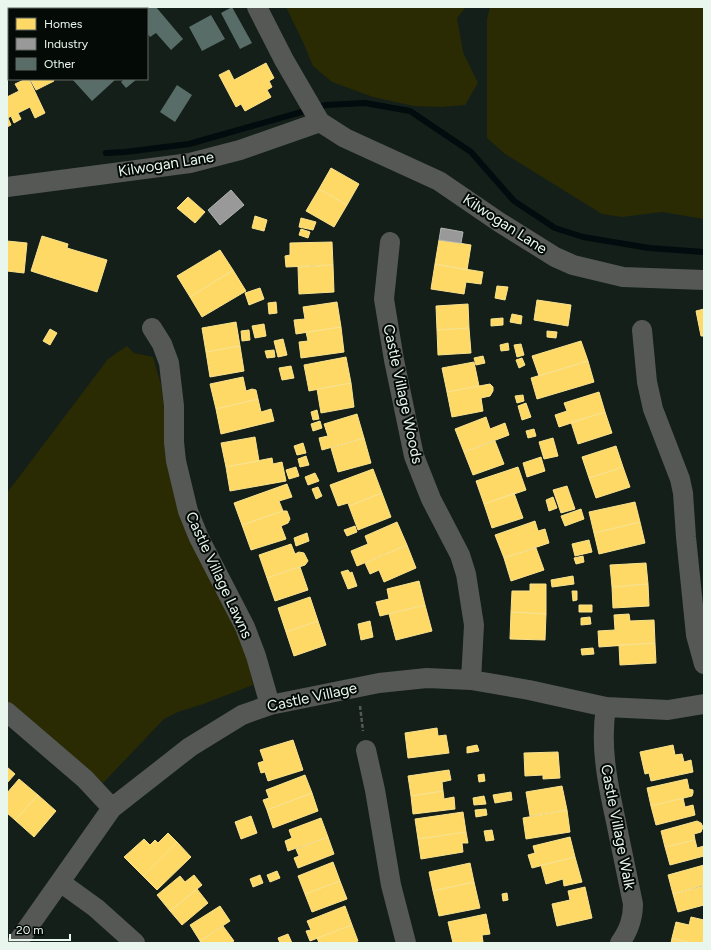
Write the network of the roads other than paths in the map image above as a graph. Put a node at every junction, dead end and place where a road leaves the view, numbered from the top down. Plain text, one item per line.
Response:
1 (257, 7) edge
2 (318, 118) junction
3 (7, 187) edge
4 (390, 242) dead end
5 (704, 280) edge
6 (152, 328) dead end
7 (642, 330) dead end
8 (704, 664) edge
9 (471, 680) junction
10 (704, 704) edge
11 (270, 705) junction
12 (606, 707) junction
13 (7, 712) edge
14 (366, 750) road end
15 (112, 808) junction
16 (60, 882) junction
17 (17, 943) edge
18 (135, 943) edge
19 (406, 943) edge
20 (620, 943) edge

1 - 2 street
2 - 3 street, Kilwogan Lane
2 - 5 street, Kilwogan Lane
4 - 9 street, Castle Village Woods
6 - 11 street, Castle Village Lawns
7 - 8 street
9 - 11 street, Castle Village
9 - 12 street, Castle Village
10 - 12 street, Castle Village
11 - 15 street, Castle Village
12 - 20 street, Castle Village Walk
13 - 15 street
14 - 19 street
15 - 16 street, Castle Village
16 - 17 street, Castle Village
16 - 18 street

